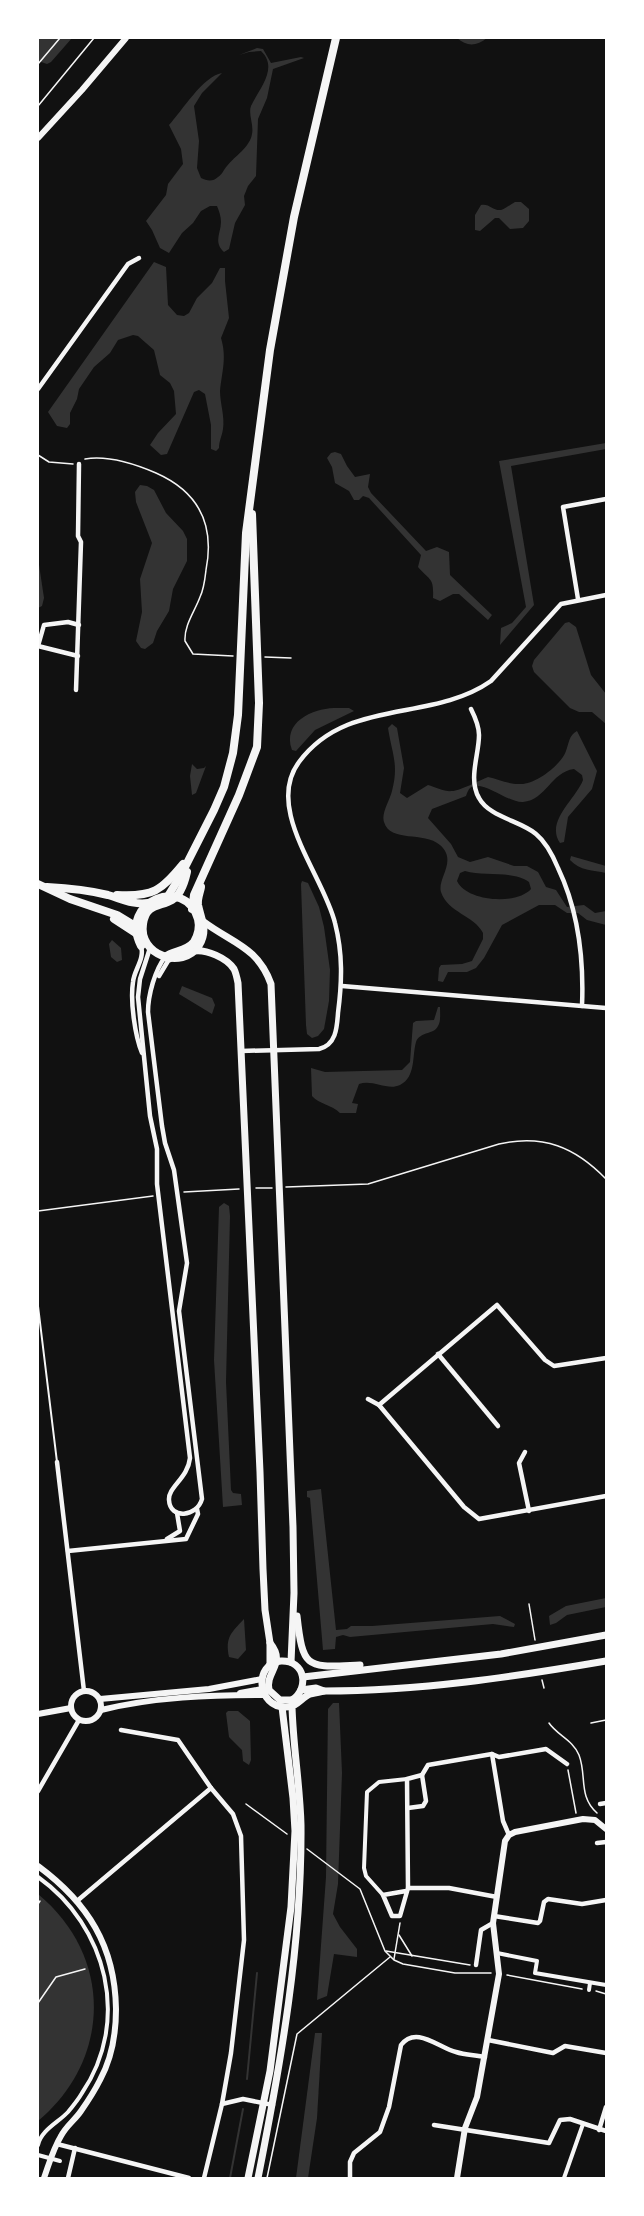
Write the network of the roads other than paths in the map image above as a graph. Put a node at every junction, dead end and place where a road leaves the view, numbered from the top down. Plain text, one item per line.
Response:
1 (126, 38) edge
2 (336, 38) edge
3 (38, 138) edge
4 (139, 258) dead end
5 (38, 389) edge
6 (79, 464) road end
7 (606, 499) edge
8 (252, 501) junction
9 (606, 595) edge
10 (578, 599) junction
11 (79, 624) junction
12 (38, 646) edge
13 (78, 656) junction
14 (76, 690) dead end
15 (471, 709) dead end
16 (192, 853) junction
17 (41, 886) edge
18 (107, 895) junction
19 (172, 897) junction
20 (148, 903) junction
21 (196, 909) junction
22 (202, 926) junction
23 (138, 930) junction
24 (145, 946) junction
25 (194, 951) junction
26 (169, 958) junction
27 (342, 986) junction
28 (582, 1006) junction
29 (606, 1008) edge
30 (274, 1050) junction
31 (241, 1051) junction
32 (38, 1306) edge
33 (438, 1354) junction
34 (606, 1358) edge
35 (368, 1399) dead end
36 (379, 1405) junction
37 (498, 1426) dead end
38 (525, 1452) dead end
39 (57, 1462) joint
40 (606, 1496) edge
41 (197, 1509) junction
42 (529, 1511) junction
43 (177, 1513) junction
44 (167, 1539) junction
45 (68, 1551) junction
46 (294, 1593) junction
47 (606, 1635) edge
48 (606, 1661) edge
49 (291, 1662) junction
50 (273, 1664) junction
51 (371, 1668) junction
52 (303, 1677) junction
53 (262, 1679) junction
54 (301, 1690) junction
55 (84, 1691) junction
56 (324, 1691) junction
57 (265, 1692) junction
58 (100, 1699) junction
59 (292, 1703) junction
60 (282, 1707) junction
61 (71, 1708) junction
62 (38, 1710) edge
63 (53, 1710) junction
64 (101, 1710) junction
65 (38, 1714) edge
66 (79, 1720) junction
67 (121, 1730) dead end
68 (492, 1754) junction
69 (567, 1764) road end
70 (422, 1775) junction
71 (407, 1779) junction
72 (211, 1788) junction
73 (38, 1791) edge
74 (606, 1803) edge
75 (600, 1804) dead end
76 (408, 1808) junction
77 (606, 1829) edge
78 (509, 1835) junction
79 (606, 1842) edge
80 (597, 1843) dead end
81 (38, 1866) edge
82 (38, 1877) edge
83 (407, 1889) junction
84 (383, 1895) junction
85 (497, 1897) junction
86 (606, 1900) edge
87 (77, 1901) junction
88 (494, 1916) junction
89 (493, 1923) junction
90 (496, 1952) junction
91 (474, 1965) road end
92 (590, 1983) junction
93 (606, 1985) edge
94 (589, 1990) road end
95 (488, 2040) junction
96 (606, 2053) edge
97 (485, 2057) junction
98 (264, 2102) junction
99 (222, 2104) junction
100 (273, 2105) junction
101 (606, 2107) edge
102 (434, 2124) dead end
103 (583, 2124) junction
104 (465, 2128) junction
105 (599, 2130) junction
106 (606, 2131) edge
107 (57, 2144) junction
108 (38, 2145) edge
109 (75, 2148) junction
110 (38, 2155) edge
111 (50, 2158) junction
112 (60, 2161) dead end
113 (44, 2178) edge
114 (68, 2178) edge
115 (189, 2178) edge
116 (204, 2178) edge
117 (248, 2178) edge
118 (258, 2178) edge
119 (350, 2178) edge
120 (457, 2178) edge
121 (564, 2178) edge

1 - 3 street
2 - 8 main road
4 - 5 street
6 - 11 street
7 - 10 street
8 - 16 main road
8 - 21 main road
9 - 10 street
10 - 27 street
11 - 12 street
11 - 13 street
12 - 13 street
13 - 14 street
15 - 28 street
16 - 18 main road
16 - 19 main road
17 - 18 main road
17 - 23 main road
18 - 20 main road
19 - 20 main road
19 - 21 main road
19 - 23 main road
20 - 23 main road
21 - 22 main road
22 - 25 main road
22 - 26 main road
22 - 30 main road
23 - 24 main road
24 - 26 main road
24 - 43 street
25 - 26 main road
25 - 31 main road
26 - 41 street
27 - 28 street
27 - 30 street
28 - 29 street
30 - 31 street
30 - 46 main road
31 - 50 main road
32 - 39 lane
33 - 34 street
33 - 36 street
33 - 37 street
35 - 36 street
36 - 42 street
38 - 42 street
39 - 45 street
40 - 42 street
41 - 43 street
41 - 44 street
43 - 44 street
44 - 45 street
45 - 55 street
46 - 49 main road
46 - 51 main road
47 - 51 main road
48 - 56 main road
49 - 50 main road
49 - 52 main road
50 - 53 main road
50 - 57 main road
51 - 52 main road
52 - 54 main road
53 - 57 main road
53 - 58 street
54 - 56 main road
54 - 59 main road
55 - 58 street
55 - 61 street
56 - 59 main road
57 - 59 main road
57 - 60 main road
57 - 64 street
58 - 64 street
59 - 60 main road
59 - 100 main road
60 - 98 main road
61 - 63 street
61 - 66 street
62 - 63 street
63 - 65 street
64 - 66 street
66 - 73 street
67 - 72 street
68 - 69 street
68 - 70 street
68 - 78 street
70 - 71 street
70 - 76 street
71 - 76 street
71 - 84 street
72 - 87 street
72 - 99 street
74 - 75 street
76 - 83 street
77 - 78 street
78 - 85 street
79 - 80 street
81 - 87 street
82 - 108 street
83 - 84 street
83 - 84 street
83 - 85 street
85 - 88 street
86 - 88 street
87 - 107 street
88 - 89 street
89 - 90 street
89 - 91 street
90 - 92 street
90 - 95 street
92 - 93 street
92 - 94 street
95 - 96 street
95 - 97 street
97 - 104 street
97 - 119 street
98 - 99 street
98 - 100 street
98 - 117 main road
99 - 116 street
100 - 118 main road
101 - 105 street
102 - 104 street
103 - 104 street
103 - 105 street
103 - 121 street
104 - 120 street
105 - 106 street
107 - 109 street
107 - 111 street
109 - 114 street
109 - 115 street
110 - 111 street
111 - 112 street
111 - 113 street

